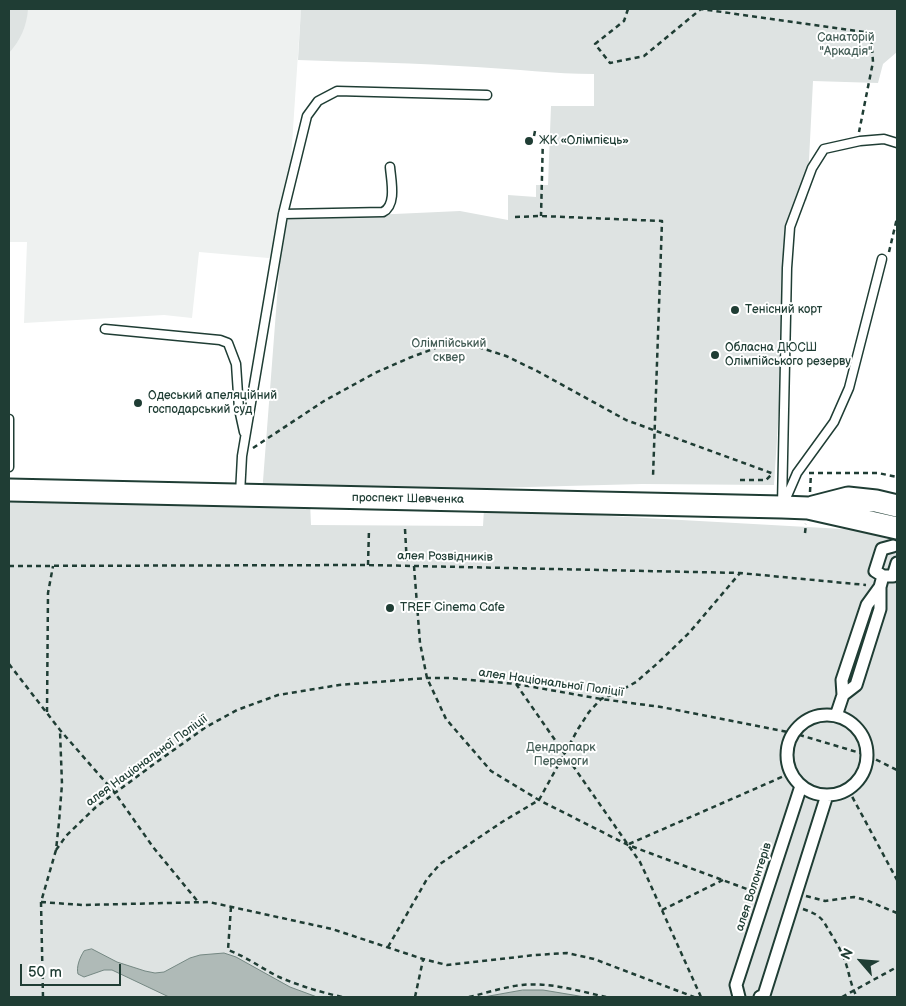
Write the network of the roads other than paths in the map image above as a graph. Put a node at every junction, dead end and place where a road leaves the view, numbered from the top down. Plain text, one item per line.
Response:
1 (487, 95) dead end
2 (897, 143) edge
3 (390, 167) dead end
4 (283, 214) junction
5 (882, 259) road end
6 (105, 329) dead end
7 (9, 419) edge
8 (245, 436) junction
9 (9, 466) edge
10 (9, 490) edge
11 (240, 496) junction
12 (782, 506) junction
13 (897, 506) edge
14 (808, 508) junction
15 (896, 541) edge
16 (897, 563) edge
17 (881, 581) junction
18 (836, 716) junction
19 (801, 786) junction
20 (828, 795) junction
21 (739, 997) edge
22 (760, 997) edge

1 - 4 lane
2 - 12 lane
3 - 4 lane
4 - 8 lane
5 - 12 lane
6 - 8 lane
7 - 9 lane
8 - 11 lane
10 - 11 main road, проспект Шевченка
11 - 12 main road, проспект Шевченка
12 - 14 main road, проспект Шевченка
13 - 14 main road, проспект Шевченка
14 - 15 main road, проспект Шевченка
15 - 17 street
16 - 17 street
17 - 18 street
18 - 19 street
18 - 20 street
19 - 20 street
19 - 21 street, алея Волонтерів
20 - 22 street

